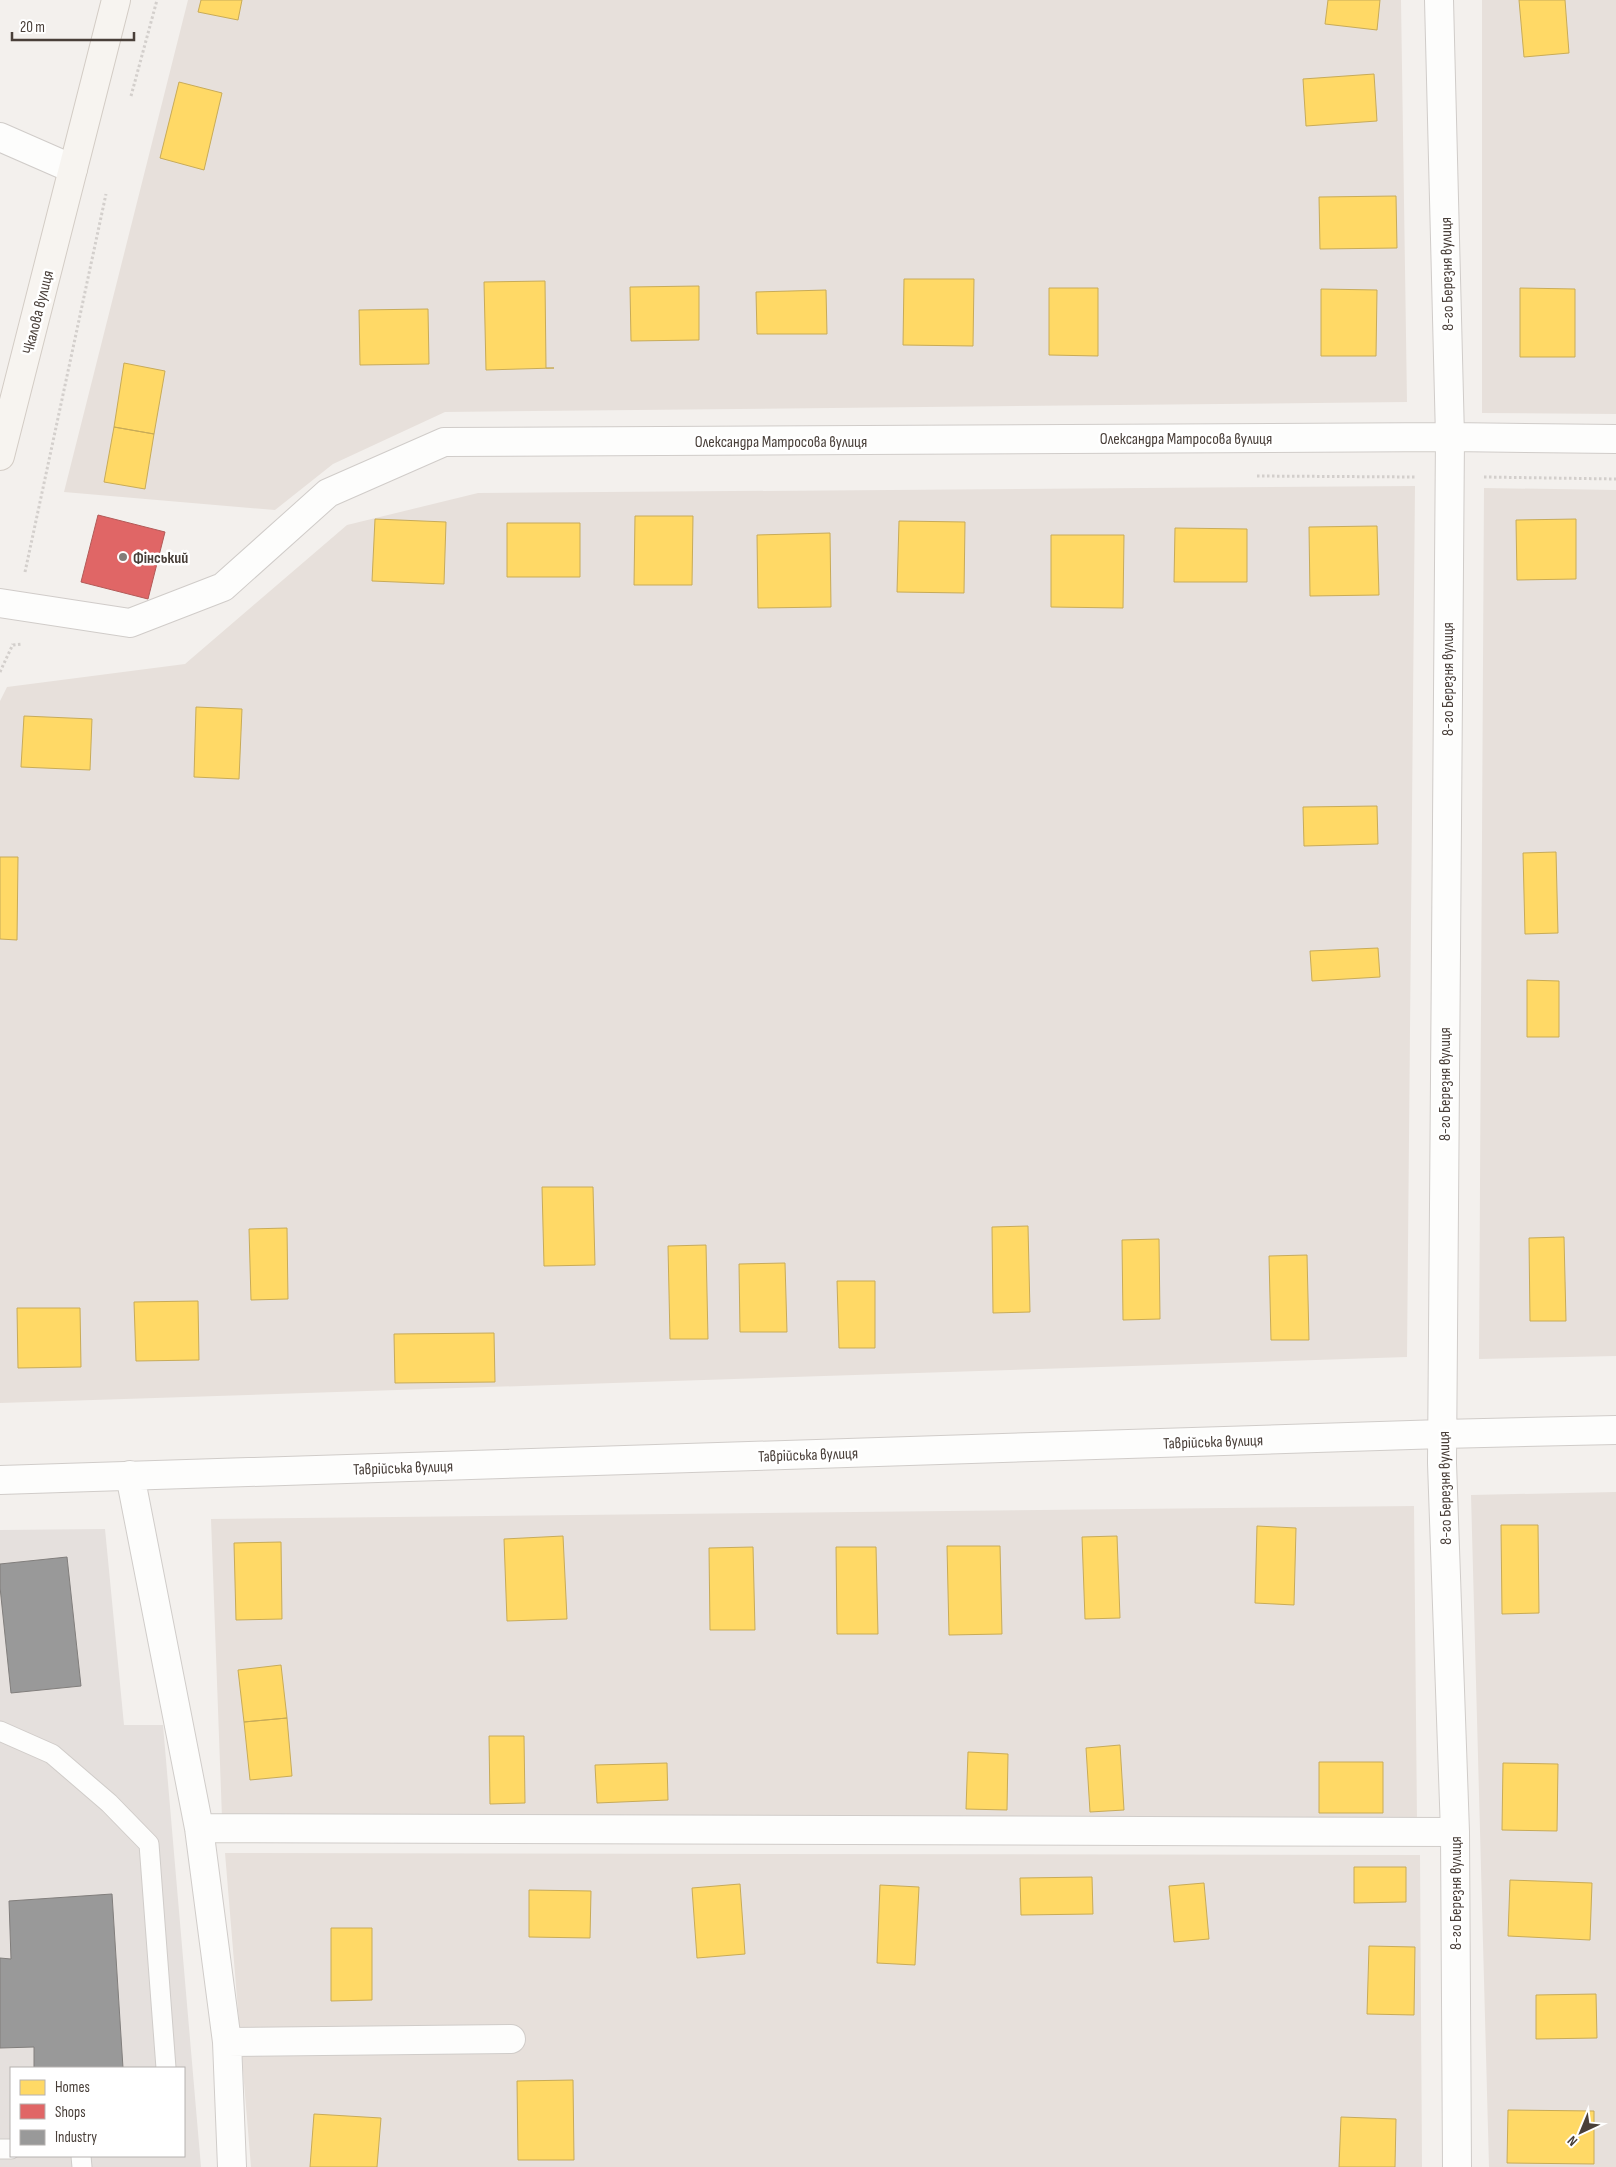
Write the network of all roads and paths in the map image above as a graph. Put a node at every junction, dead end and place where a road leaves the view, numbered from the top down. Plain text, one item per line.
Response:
1 (116, 0) edge
2 (157, 0) edge
3 (1439, 0) edge
4 (149, 29) dead end
5 (0, 137) edge
6 (73, 169) junction
7 (107, 189) dead end
8 (1450, 437) junction
9 (1616, 439) edge
10 (0, 456) edge
11 (1249, 476) dead end
12 (1448, 477) junction
13 (1616, 479) edge
14 (9, 604) edge
15 (13, 644) junction
16 (23, 644) dead end
17 (0, 672) edge
18 (1616, 1430) edge
19 (1442, 1434) junction
20 (130, 1475) junction
21 (0, 1480) edge
22 (0, 1731) edge
23 (199, 1828) junction
24 (1455, 1832) junction
25 (510, 2039) dead end
26 (228, 2042) junction
27 (166, 2067) edge
28 (232, 2167) edge
29 (1457, 2167) edge

1 - 6 main road, Чкалова вулиця
2 - 4 path
3 - 8 street, 8-го Березня вулиця
5 - 6 street
6 - 10 main road, Чкалова вулиця
7 - 14 path
8 - 9 street, Олександра Матросова вулиця
8 - 12 street, 8-го Березня вулиця
8 - 14 street, Олександра Матросова вулиця
11 - 12 path
12 - 13 path
12 - 19 street, 8-го Березня вулиця
14 - 15 path
15 - 16 path
15 - 17 path
18 - 19 street, Таврійська вулиця
19 - 20 street, Таврійська вулиця
19 - 24 street, 8-го Березня вулиця
20 - 21 street, Таврійська вулиця
20 - 23 street
22 - 27 lane
23 - 24 street
23 - 26 street
24 - 29 street, 8-го Березня вулиця
25 - 26 street
26 - 28 street

